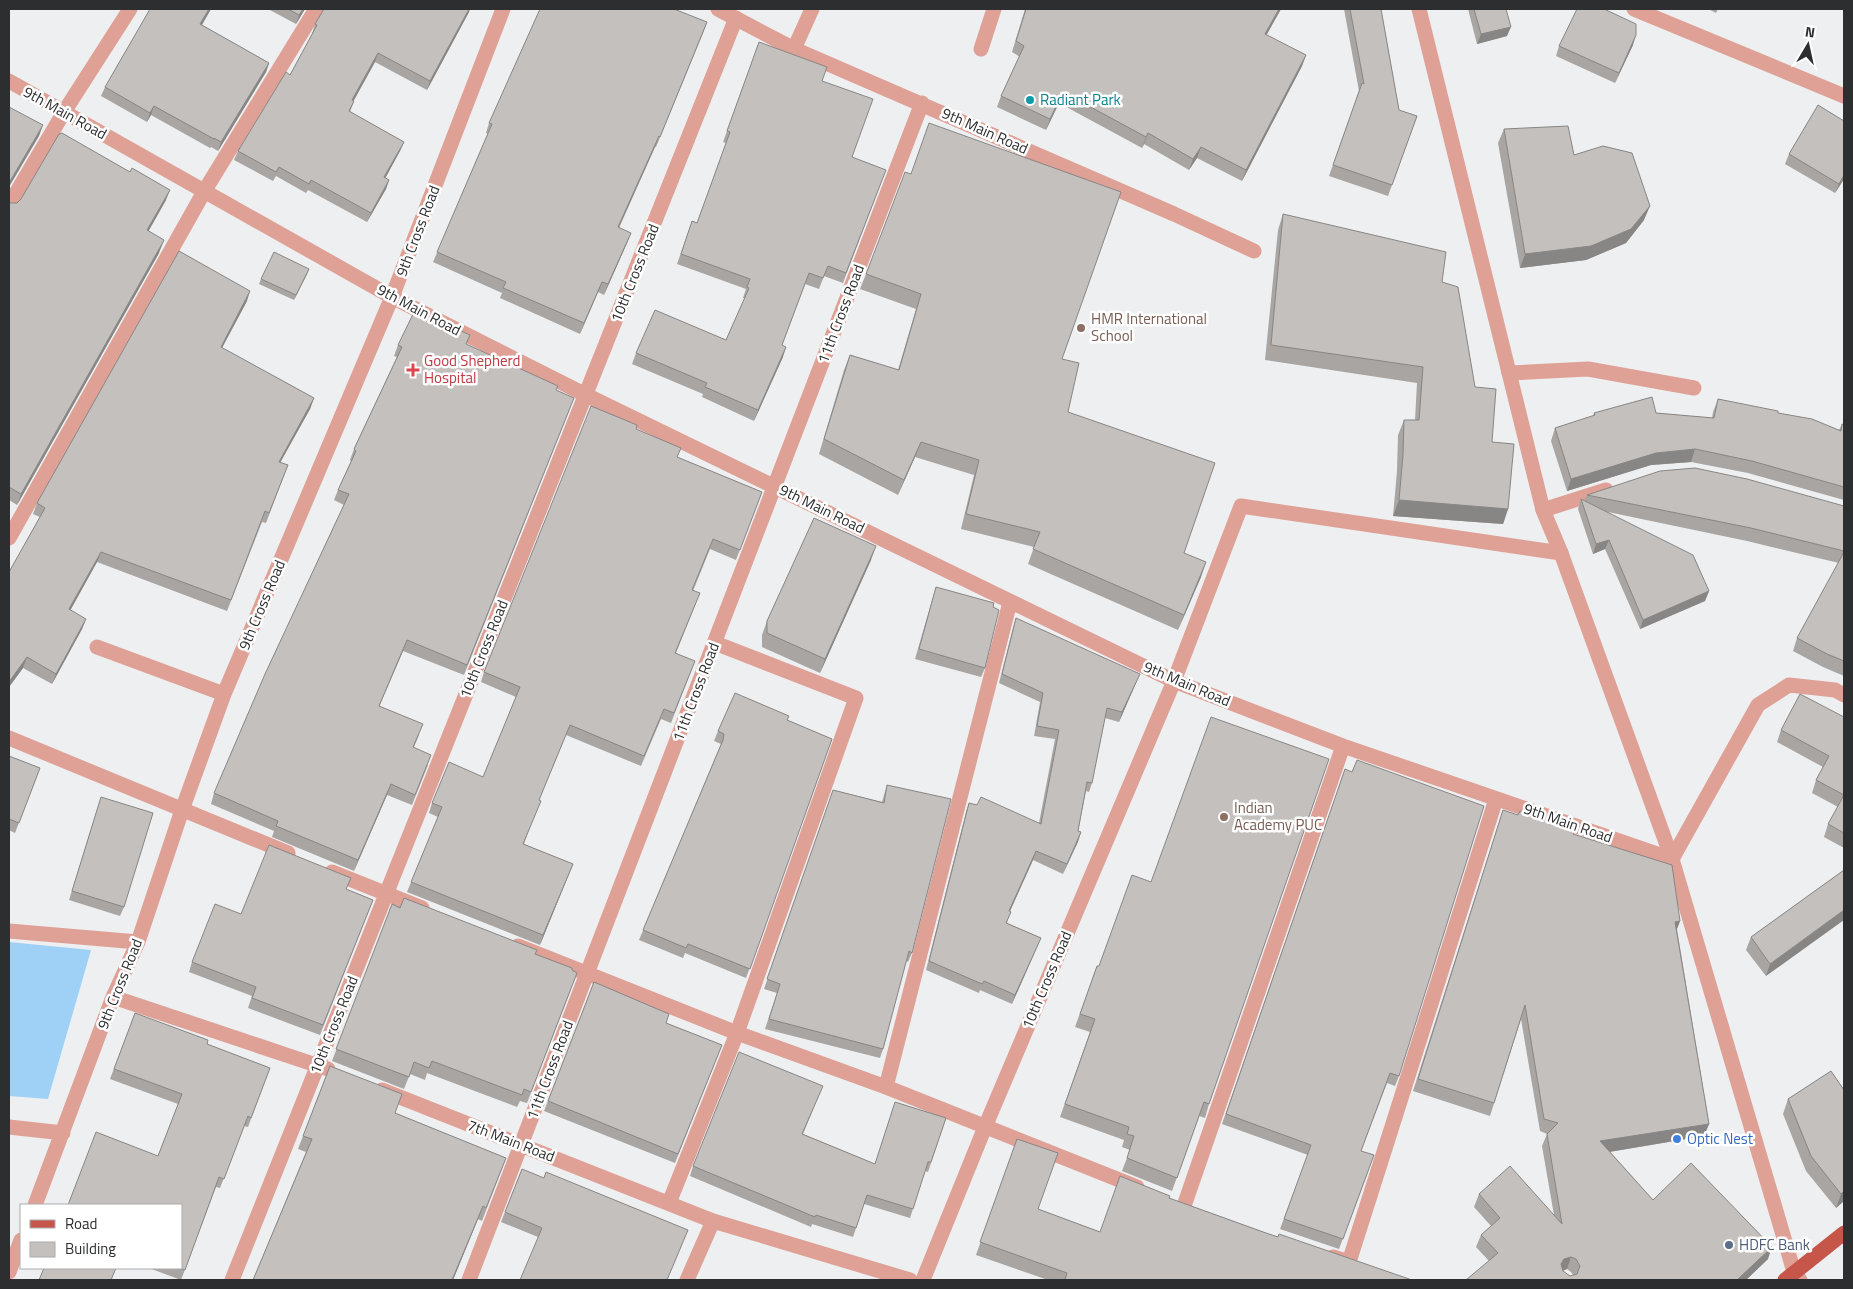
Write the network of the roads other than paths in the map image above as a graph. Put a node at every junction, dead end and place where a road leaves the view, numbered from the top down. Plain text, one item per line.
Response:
1 (130, 9) edge
2 (316, 9) edge
3 (503, 9) edge
4 (718, 9) edge
5 (812, 9) edge
6 (994, 9) edge
7 (1419, 9) edge
8 (1634, 9) edge
9 (736, 18) junction
10 (981, 48) dead end
11 (794, 49) junction
12 (9, 81) edge
13 (1844, 96) edge
14 (922, 104) junction
15 (64, 112) junction
16 (205, 190) junction
17 (9, 205) edge
18 (1254, 251) dead end
19 (392, 297) junction
20 (1509, 373) junction
21 (1694, 388) dead end
22 (586, 395) junction
23 (775, 486) junction
24 (1617, 486) edge
25 (1543, 510) junction
26 (9, 538) edge
27 (1561, 553) junction
28 (1010, 602) junction
29 (715, 643) junction
30 (96, 647) dead end
31 (1174, 681) junction
32 (224, 694) junction
33 (1844, 695) edge
34 (9, 738) edge
35 (1343, 746) junction
36 (1496, 799) junction
37 (182, 810) junction
38 (298, 857) edge
39 (1672, 859) junction
40 (315, 865) edge
41 (386, 894) junction
42 (432, 912) edge
43 (9, 931) edge
44 (505, 941) edge
45 (138, 942) junction
46 (588, 974) junction
47 (113, 997) junction
48 (737, 1033) junction
49 (318, 1066) junction
50 (346, 1076) edge
51 (364, 1084) edge
52 (886, 1087) junction
53 (9, 1127) edge
54 (985, 1127) junction
55 (62, 1133) junction
56 (522, 1144) junction
57 (1148, 1192) edge
58 (669, 1203) junction
59 (34, 1204) edge
60 (1202, 1212) edge
61 (713, 1221) junction
62 (1844, 1233) edge
63 (20, 1243) edge
64 (1322, 1253) edge
65 (9, 1272) edge
66 (1793, 1278) edge
67 (232, 1280) edge
68 (469, 1280) edge
69 (687, 1280) edge
70 (910, 1280) edge
71 (923, 1280) edge

1 - 15 street
2 - 16 street
3 - 19 street, 9th Cross Road
4 - 9 street, 9th Main Road
5 - 11 street
6 - 10 street
7 - 20 street
8 - 13 street
9 - 11 street, 9th Main Road
9 - 22 street, 10th Cross Road
11 - 14 street, 9th Main Road
12 - 15 street, 9th Main Road
14 - 18 street, 9th Main Road
14 - 23 street, 11th Cross Road
15 - 16 street, 9th Main Road
15 - 17 street
16 - 19 street, 9th Main Road
16 - 26 street
19 - 22 street, 9th Main Road
19 - 32 street, 9th Cross Road
20 - 21 street
20 - 25 street
22 - 23 street, 9th Main Road
22 - 41 street, 10th Cross Road
23 - 28 street, 9th Main Road
23 - 29 street, 11th Cross Road
24 - 25 street
25 - 27 street
27 - 31 street, 10th Cross Road
27 - 39 street
28 - 31 street, 9th Main Road
28 - 52 street
29 - 46 street, 11th Cross Road
29 - 48 street
30 - 32 street
31 - 35 street, 9th Main Road
31 - 54 street, 10th Cross Road
32 - 37 street, 9th Cross Road
33 - 39 street
34 - 37 street
35 - 36 street, 9th Main Road
35 - 60 street
36 - 39 street, 9th Main Road
36 - 64 street
37 - 38 street
37 - 45 street, 9th Cross Road
39 - 66 street
40 - 41 street
41 - 42 street
41 - 49 street, 10th Cross Road
43 - 45 street
44 - 46 street
45 - 47 street, 9th Cross Road
46 - 48 street
46 - 56 street, 11th Cross Road
47 - 49 street
47 - 55 street, 9th Cross Road
48 - 52 street
48 - 58 street
49 - 50 street
49 - 67 street, 10th Cross Road
51 - 56 street, 7th Main Road
52 - 54 street
53 - 55 street
54 - 57 street
54 - 71 street, 10th Cross Road
55 - 59 street, 9th Cross Road
56 - 58 street, 7th Main Road
56 - 68 street, 11th Cross Road
58 - 61 street, 7th Main Road
61 - 69 street
61 - 70 street, 7th Main Road
62 - 66 main road
63 - 65 street

